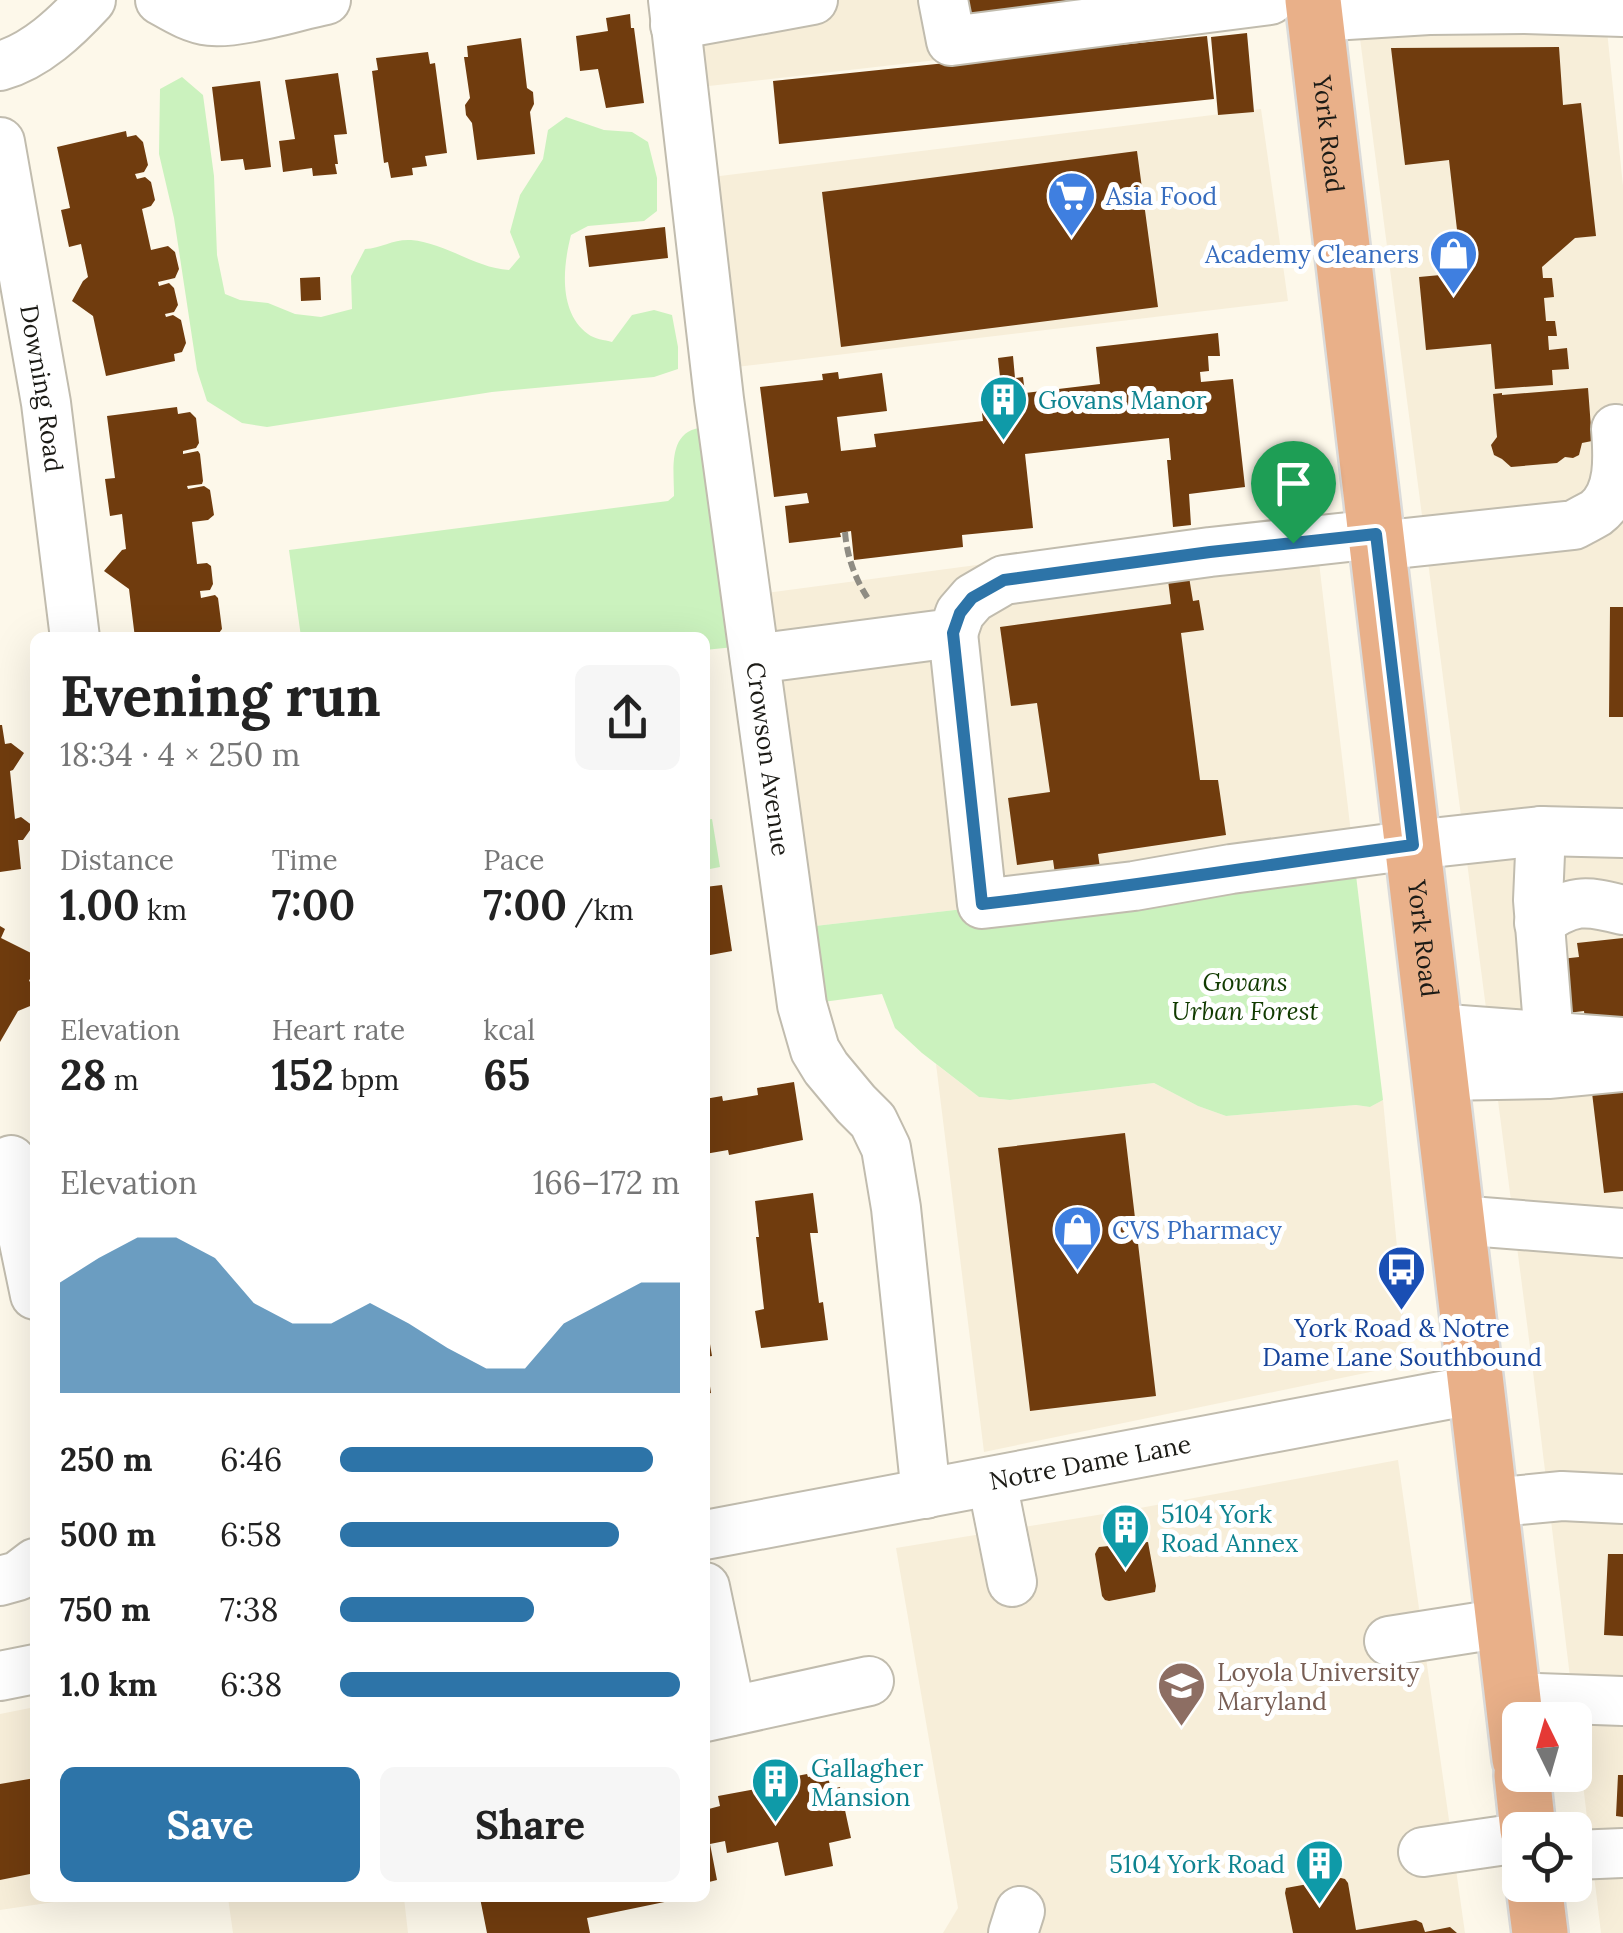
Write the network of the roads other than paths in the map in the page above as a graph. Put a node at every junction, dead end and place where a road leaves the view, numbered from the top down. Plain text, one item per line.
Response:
1 (160, 0) edge
2 (326, 0) edge
3 (813, 0) edge
4 (942, 0) edge
5 (78, 6) edge
6 (1283, 6) edge
7 (674, 12) edge
8 (1623, 12) edge
9 (0, 66) edge
10 (0, 142) edge
11 (5, 194) edge
12 (1616, 429) dead end
13 (1376, 540) junction
14 (74, 632) edge
15 (953, 633) junction
16 (755, 659) junction
17 (1541, 832) junction
18 (1623, 834) edge
19 (1413, 845) junction
20 (1623, 910) edge
21 (1539, 924) junction
22 (1549, 1038) junction
23 (1623, 1042) edge
24 (1437, 1052) junction
25 (1623, 1067) edge
26 (15, 1150) edge
27 (1457, 1220) junction
28 (1623, 1233) edge
29 (30, 1265) edge
30 (1478, 1389) junction
31 (992, 1482) junction
32 (926, 1494) junction
33 (1623, 1500) edge
34 (1490, 1503) junction
35 (710, 1534) edge
36 (30, 1567) edge
37 (0, 1581) edge
38 (1012, 1582) dead end
39 (1504, 1622) junction
40 (710, 1636) edge
41 (1389, 1641) dead end
42 (30, 1670) edge
43 (0, 1676) edge
44 (869, 1682) dead end
45 (1513, 1697) junction
46 (1514, 1702) edge
47 (1623, 1702) edge
48 (718, 1714) edge
49 (1502, 1841) edge
50 (1423, 1852) dead end
51 (1623, 1853) edge
52 (1592, 1854) edge
53 (1536, 1902) edge
54 (1540, 1933) edge

1 - 2 street
3 - 7 street
4 - 6 street
5 - 9 street
6 - 8 street
6 - 13 main road, York Road
7 - 16 street, Crowson Avenue
10 - 11 street, Downing Road
11 - 14 street, Downing Road
12 - 13 street
13 - 15 street
13 - 19 main road, York Road
15 - 16 street
15 - 19 street
16 - 32 street, Crowson Avenue
17 - 18 street
17 - 19 street
17 - 21 street
19 - 24 main road, York Road
20 - 21 street
21 - 22 street
22 - 23 street
22 - 24 street
24 - 25 street
24 - 27 main road, York Road
26 - 29 street
27 - 28 street
27 - 30 main road, York Road
30 - 31 street, Notre Dame Lane
30 - 34 main road, York Road
31 - 32 street, Notre Dame Lane
31 - 38 street
32 - 35 street, Notre Dame Lane
33 - 34 street
34 - 39 main road, York Road
36 - 37 street
39 - 41 street
39 - 45 main road, York Road
40 - 48 street
42 - 43 street
44 - 48 street
45 - 46 main road, York Road
45 - 47 street
49 - 50 street
51 - 52 street
53 - 54 main road

